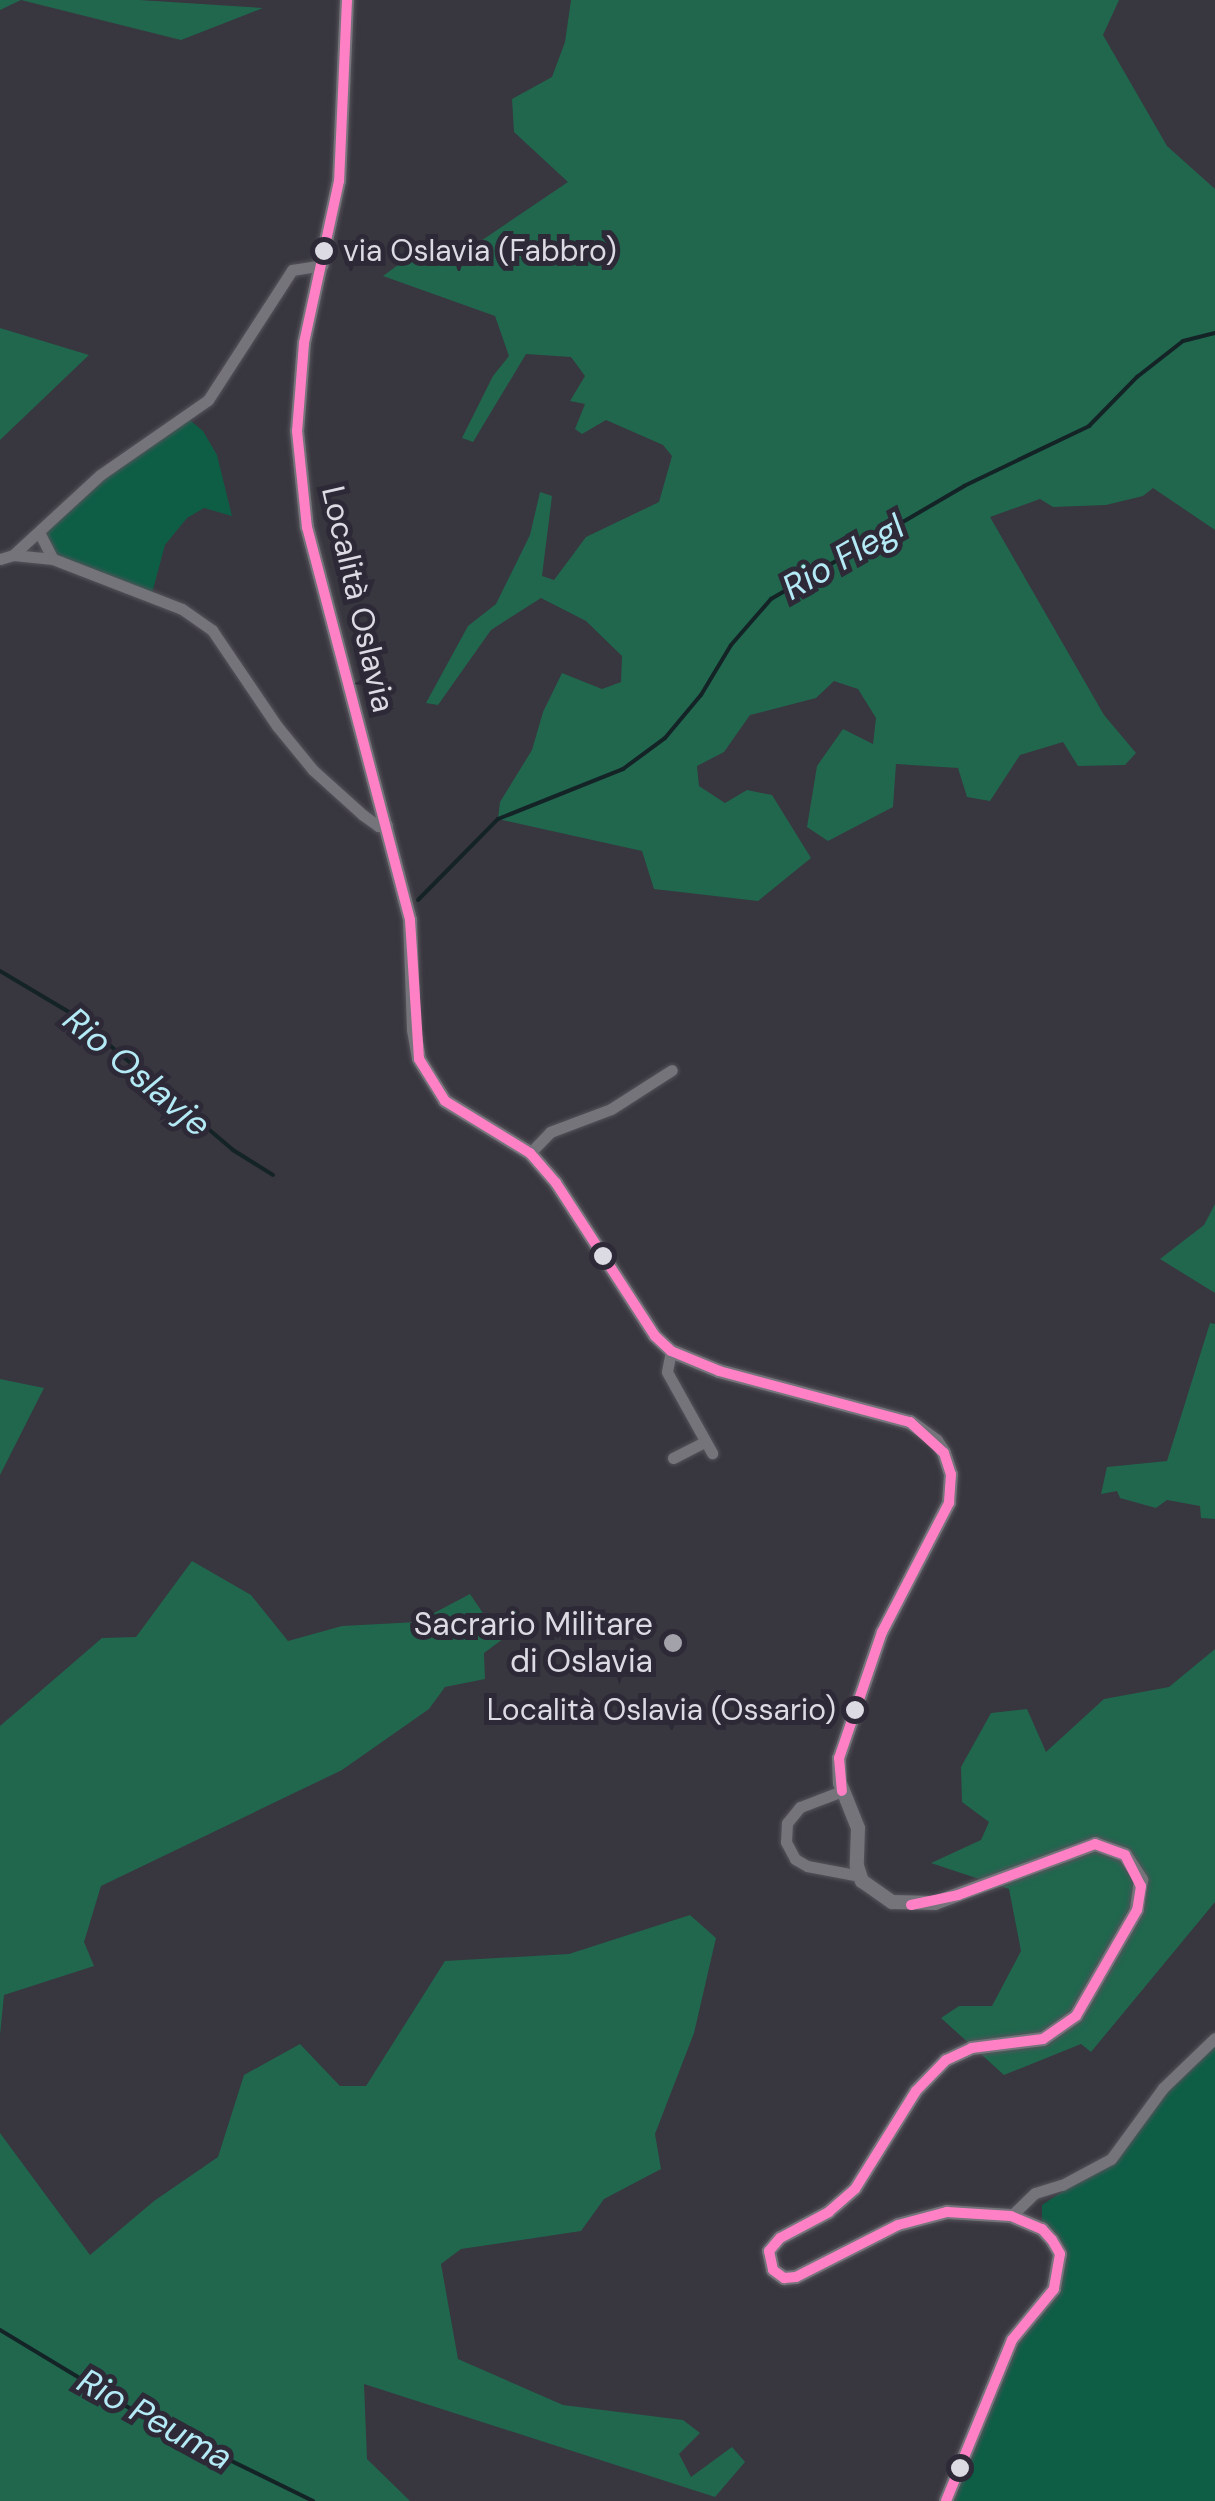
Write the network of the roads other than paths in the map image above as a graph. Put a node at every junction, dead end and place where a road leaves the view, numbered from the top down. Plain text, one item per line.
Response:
1 (347, 0) edge
2 (323, 265) junction
3 (38, 532) junction
4 (6, 557) edge
5 (52, 559) junction
6 (386, 825) junction
7 (672, 1070) dead end
8 (530, 1153) junction
9 (671, 1351) junction
10 (673, 1458) dead end
11 (842, 1791) junction
12 (860, 1876) junction
13 (1215, 2038) edge
14 (1011, 2216) junction
15 (946, 2501) edge

1 - 2 street, Località Oslavia
2 - 3 street
2 - 6 street, Località Oslavia
3 - 4 street
3 - 5 street
4 - 5 street
5 - 6 street
6 - 8 street, Località Oslavia
7 - 8 street
8 - 9 street
9 - 10 street
9 - 11 street
11 - 12 street
11 - 12 street
12 - 14 street
13 - 14 street
14 - 15 street

